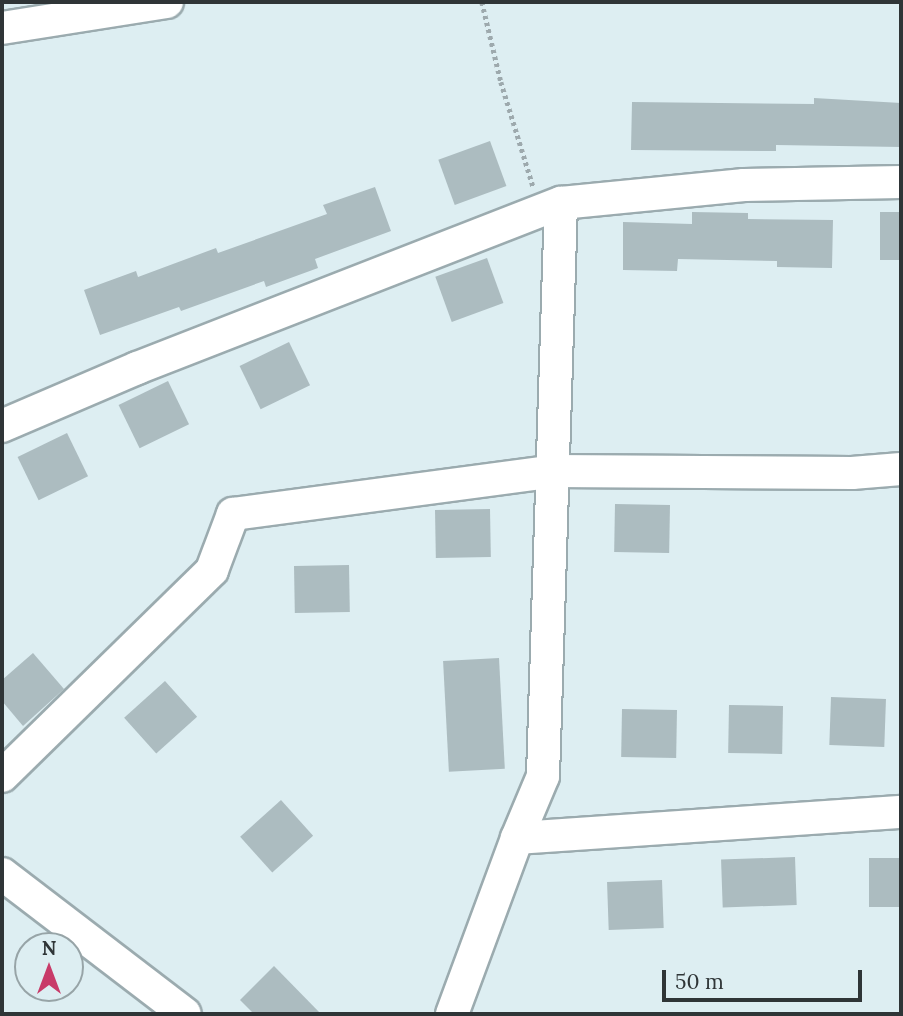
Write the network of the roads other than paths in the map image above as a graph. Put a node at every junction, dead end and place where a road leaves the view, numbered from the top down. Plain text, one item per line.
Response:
1 (159, 2) edge
2 (2, 28) edge
3 (901, 182) edge
4 (551, 206) junction
5 (2, 426) edge
6 (901, 470) edge
7 (554, 471) junction
8 (2, 776) edge
9 (901, 811) edge
10 (517, 838) junction
11 (2, 874) edge
12 (181, 1013) edge
13 (452, 1014) edge

1 - 2 street
3 - 4 street
4 - 5 street
4 - 7 street
6 - 7 street
7 - 8 street
7 - 10 street
9 - 10 street
10 - 13 street
11 - 12 street

